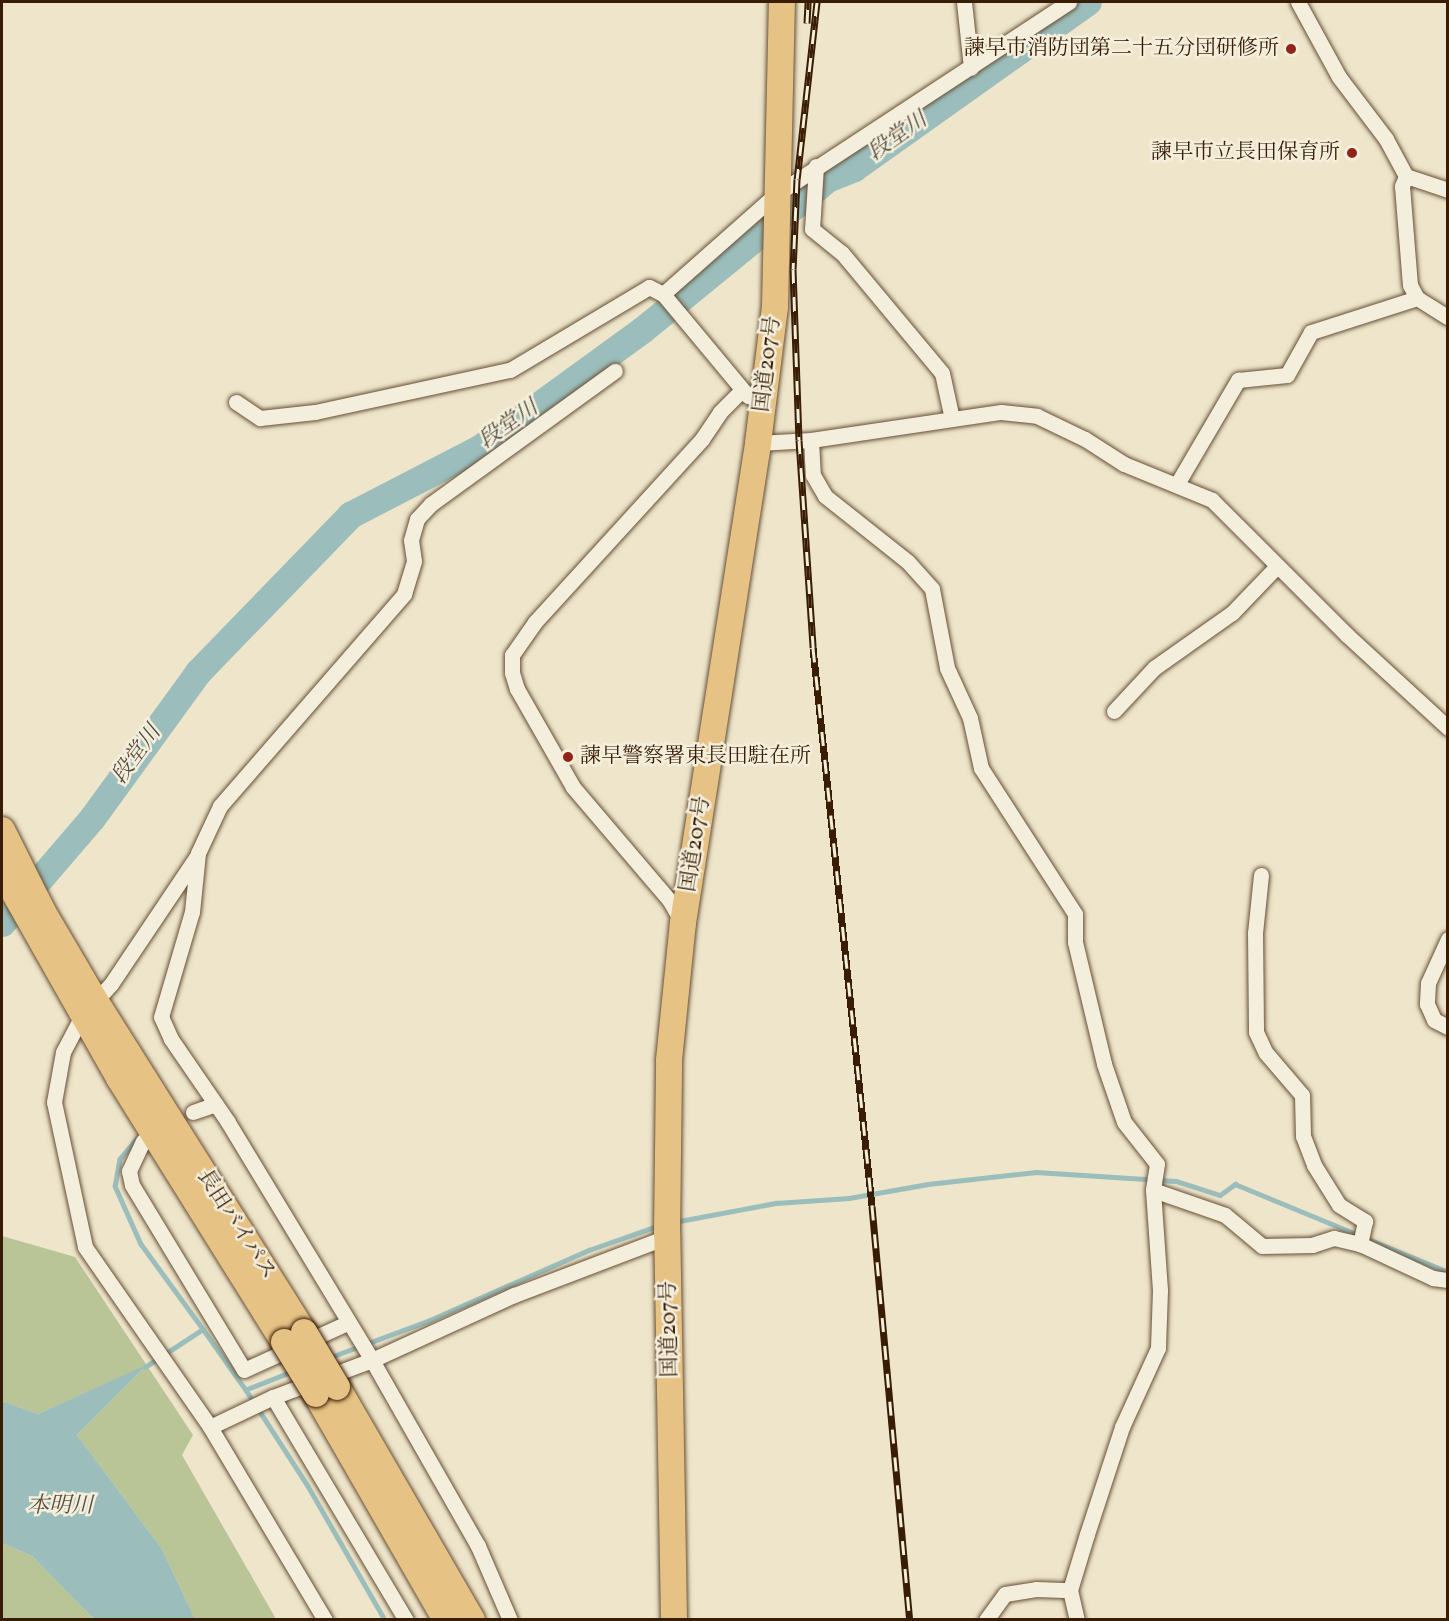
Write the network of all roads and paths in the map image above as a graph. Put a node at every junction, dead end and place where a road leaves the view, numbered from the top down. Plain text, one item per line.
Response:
1 (782, 2) edge
2 (964, 2) edge
3 (1069, 2) edge
4 (1298, 2) edge
5 (971, 68) junction
6 (816, 167) junction
7 (1406, 176) junction
8 (1448, 190) edge
9 (775, 198) junction
10 (663, 294) junction
11 (1417, 298) junction
12 (1448, 317) edge
13 (615, 371) dead end
14 (741, 391) junction
15 (236, 402) dead end
16 (763, 406) junction
17 (951, 419) junction
18 (811, 440) junction
19 (758, 443) junction
20 (1177, 484) junction
21 (1276, 566) junction
22 (1114, 711) dead end
23 (1448, 728) edge
24 (2, 830) edge
25 (198, 853) junction
26 (2, 871) edge
27 (1261, 875) dead end
28 (683, 924) junction
29 (1448, 939) edge
30 (81, 997) junction
31 (1448, 1027) edge
32 (216, 1104) junction
33 (193, 1112) dead end
34 (143, 1141) dead end
35 (1154, 1189) junction
36 (667, 1228) junction
37 (1359, 1241) junction
38 (1448, 1280) edge
39 (347, 1323) junction
40 (370, 1357) junction
41 (326, 1390) junction
42 (269, 1399) junction
43 (210, 1427) junction
44 (1070, 1590) junction
45 (325, 1620) edge
46 (406, 1620) edge
47 (446, 1620) edge
48 (472, 1620) edge
49 (510, 1620) edge
50 (674, 1620) edge
51 (986, 1620) edge
52 (1077, 1620) edge

1 - 9 highway, 国道207号
2 - 5 street
3 - 5 street
4 - 7 street
5 - 6 street
6 - 9 street
6 - 17 street
7 - 8 street
7 - 11 street
9 - 10 street
9 - 16 highway, 国道207号
10 - 14 street
10 - 15 street
11 - 12 street
11 - 20 street
13 - 25 street
14 - 16 street
14 - 28 street
16 - 19 highway, 国道207号
17 - 18 street
17 - 20 street
18 - 19 street
18 - 35 street
19 - 28 highway, 国道207号
20 - 21 street
21 - 22 street
21 - 23 street
24 - 30 highway, 長田バイパス
25 - 30 street
25 - 32 street
26 - 30 highway, 長田バイパス
27 - 37 street
28 - 36 highway, 国道207号
29 - 31 street
30 - 41 highway, 長田バイパス, bridge
30 - 43 street
32 - 33 street
32 - 39 street
34 - 39 street
35 - 37 street
35 - 44 street
36 - 40 street
36 - 50 highway, 国道207号
37 - 38 street
39 - 40 street
40 - 42 street
40 - 49 street
41 - 47 highway, 長田バイパス
41 - 48 highway, 長田バイパス
42 - 43 street
42 - 46 street
43 - 45 street
44 - 51 street
44 - 52 street

